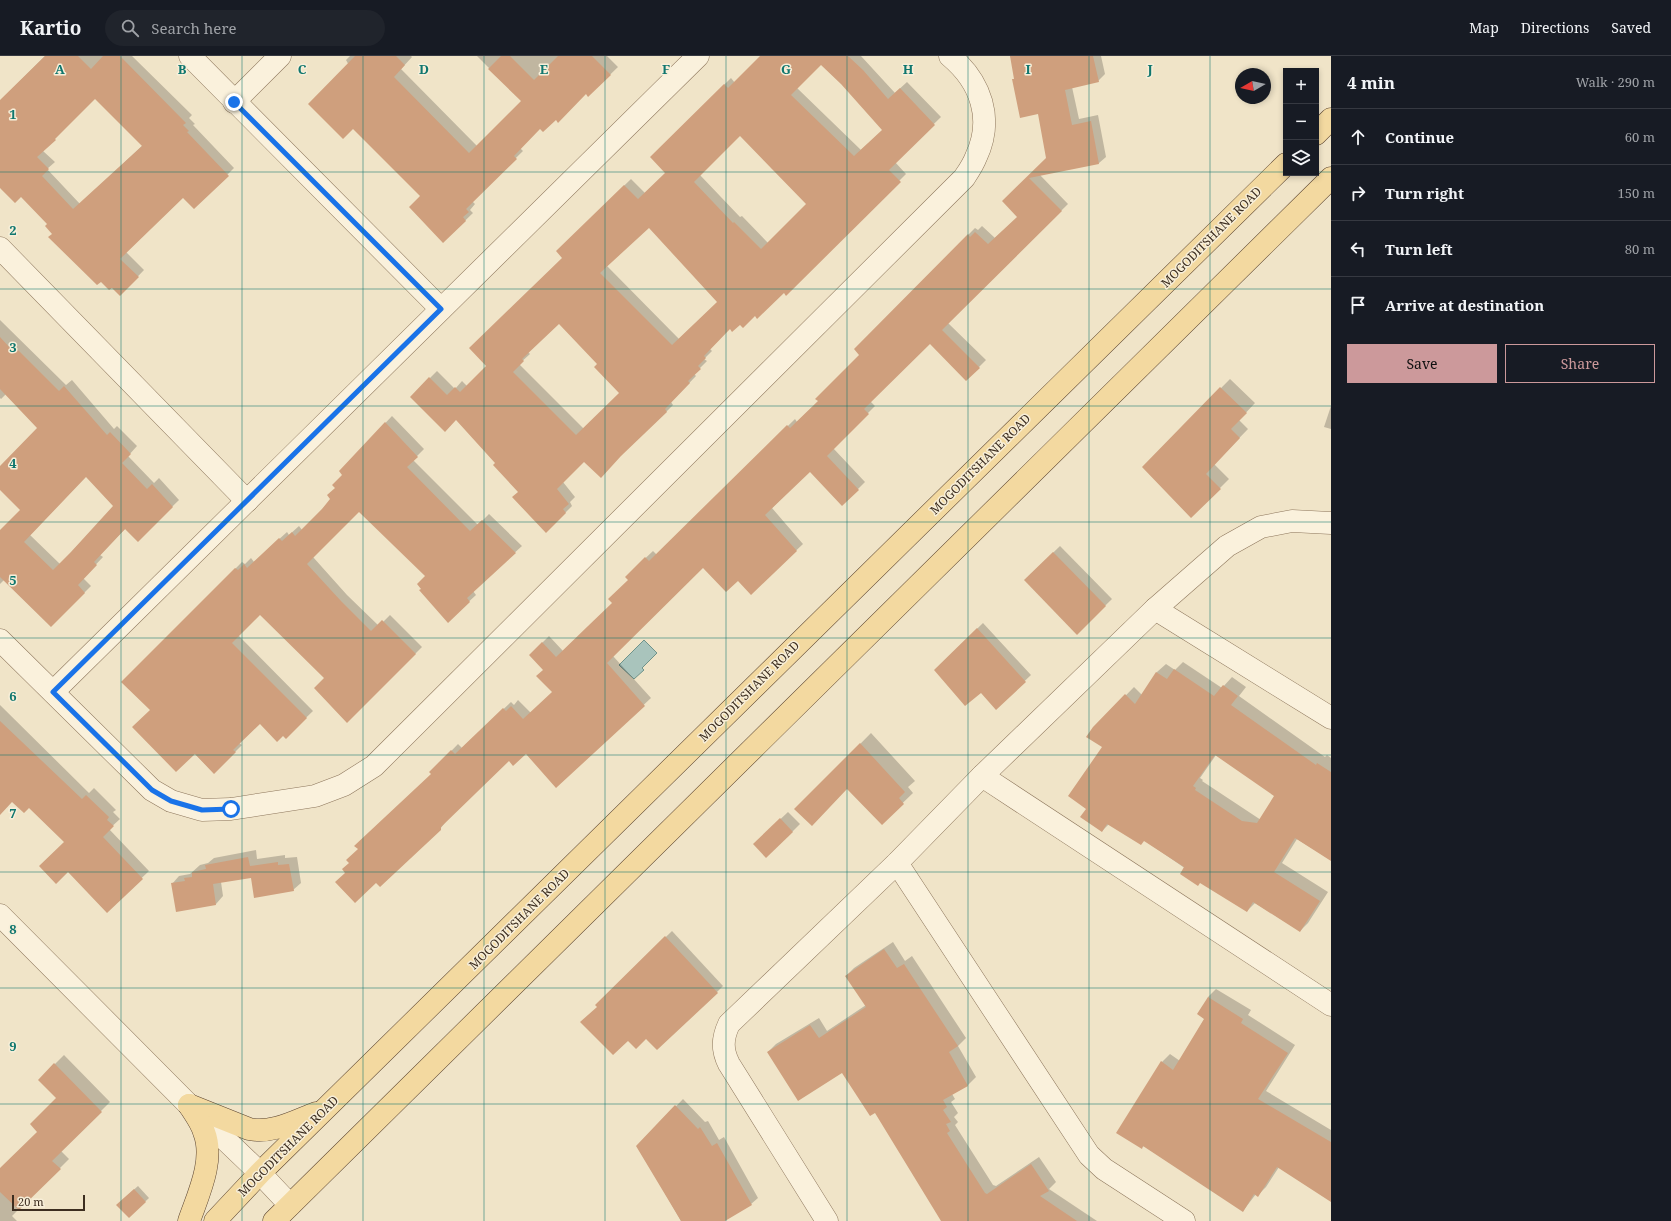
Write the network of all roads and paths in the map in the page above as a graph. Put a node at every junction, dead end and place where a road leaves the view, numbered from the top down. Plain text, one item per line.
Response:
1 (190, 56) edge
2 (280, 56) edge
3 (698, 56) edge
4 (950, 56) edge
5 (234, 102) junction
6 (1331, 119) edge
7 (1319, 131) edge
8 (1283, 167) edge
9 (1331, 178) edge
10 (0, 248) edge
11 (441, 309) junction
12 (247, 500) junction
13 (1331, 523) edge
14 (1155, 609) junction
15 (0, 640) edge
16 (53, 692) junction
17 (1331, 718) edge
18 (982, 776) junction
19 (897, 863) junction
20 (0, 915) edge
21 (1331, 1006) edge
22 (189, 1105) junction
23 (324, 1110) junction
24 (260, 1173) junction
25 (290, 1205) junction
26 (189, 1221) edge
27 (215, 1221) edge
28 (274, 1221) edge
29 (828, 1221) edge
30 (1184, 1221) edge

1 - 5 street
2 - 5 street
3 - 11 street
4 - 16 street
5 - 11 street
6 - 7 main road
8 - 23 main road, MOGODITSHANE ROAD
9 - 25 main road
10 - 12 street
11 - 12 street
12 - 16 street
13 - 14 street
14 - 17 street
14 - 18 street
15 - 16 street
18 - 19 street
18 - 21 street
19 - 29 street
19 - 30 street
20 - 22 street
22 - 23 main road
22 - 24 street
22 - 26 main road
23 - 24 main road, MOGODITSHANE ROAD
24 - 25 street
24 - 27 main road, MOGODITSHANE ROAD
25 - 28 main road

